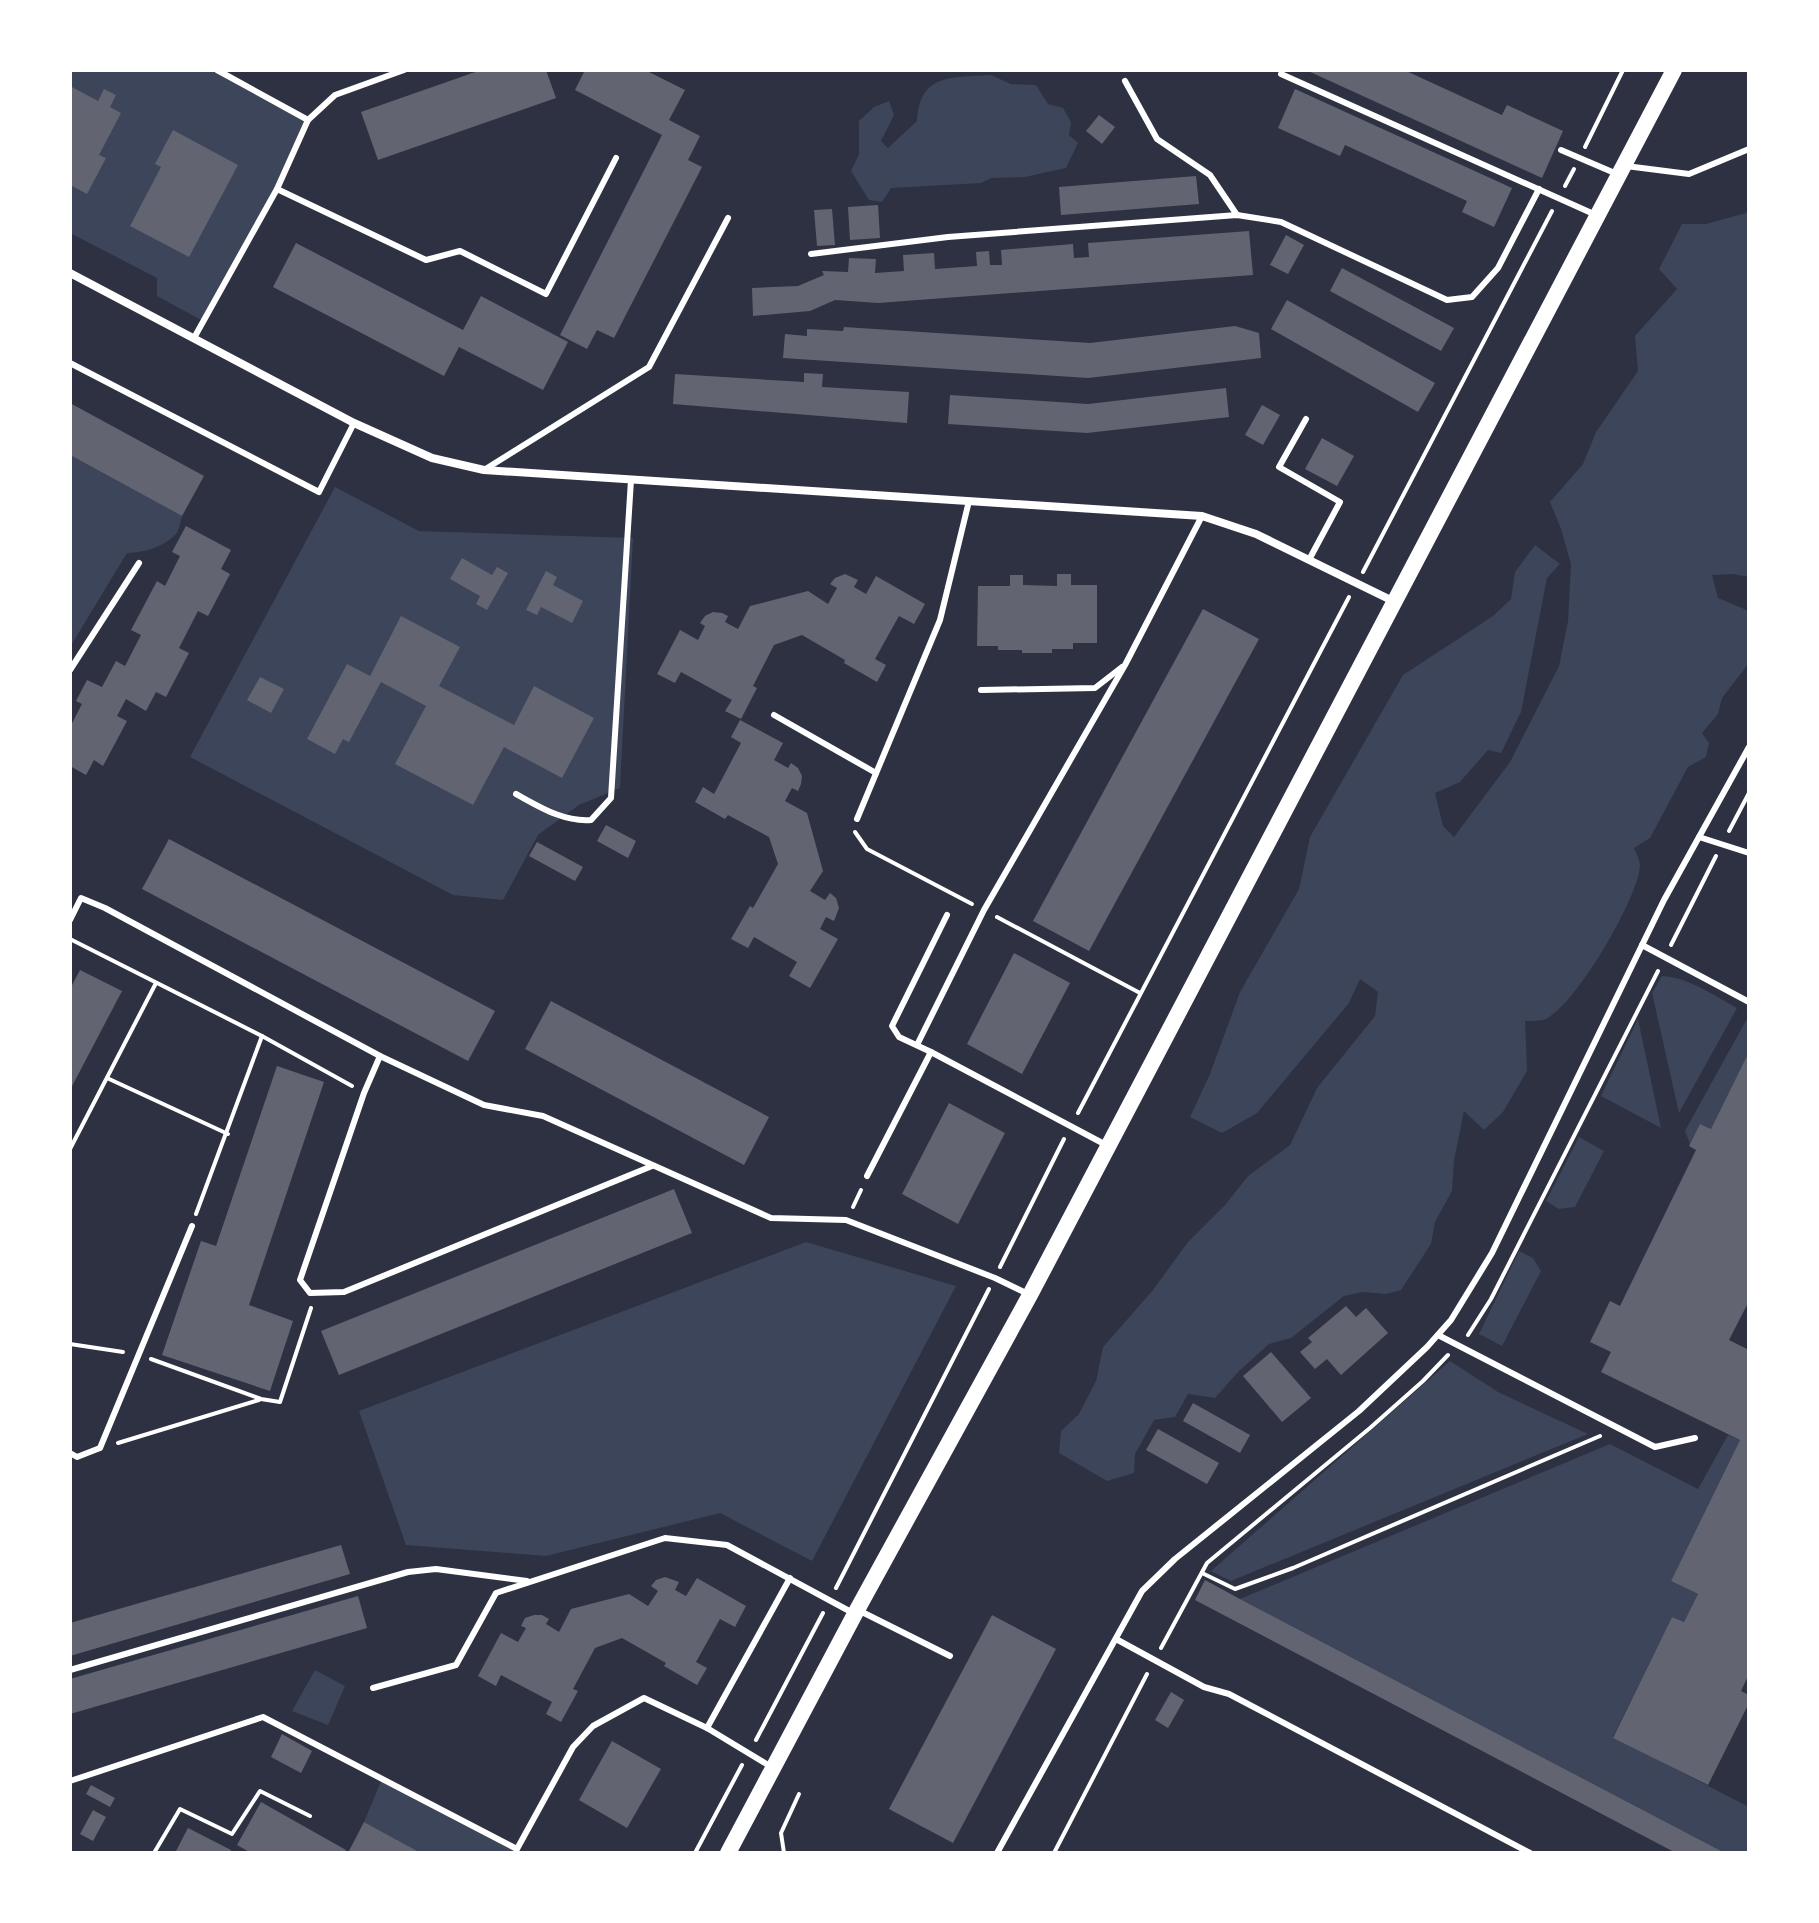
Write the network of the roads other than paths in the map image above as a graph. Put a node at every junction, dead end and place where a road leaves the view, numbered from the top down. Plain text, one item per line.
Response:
1 (217, 70) edge
2 (404, 70) edge
3 (1674, 70) edge
4 (1281, 74) dead end
5 (1125, 81) dead end
6 (308, 120) junction
7 (1749, 149) edge
8 (1561, 150) dead end
9 (616, 158) dead end
10 (1622, 170) junction
11 (277, 189) junction
12 (1539, 189) junction
13 (1237, 215) junction
14 (1598, 216) junction
15 (728, 218) dead end
16 (811, 254) dead end
17 (70, 273) edge
18 (194, 338) junction
19 (70, 363) edge
20 (1306, 419) dead end
21 (354, 423) junction
22 (484, 470) junction
23 (631, 480) junction
24 (969, 501) junction
25 (1202, 516) junction
26 (1310, 558) junction
27 (139, 563) dead end
28 (1395, 602) junction
29 (1125, 665) junction
30 (70, 670) edge
31 (981, 690) dead end
32 (774, 715) dead end
33 (1749, 747) edge
34 (876, 773) junction
35 (516, 794) dead end
36 (857, 819) dead end
37 (1699, 837) junction
38 (1749, 853) edge
39 (947, 915) dead end
40 (70, 920) edge
41 (1642, 945) junction
42 (1749, 1002) edge
43 (917, 1045) junction
44 (931, 1052) junction
45 (380, 1056) junction
46 (1108, 1146) junction
47 (652, 1166) junction
48 (867, 1176) road end
49 (192, 1226) road end
50 (1030, 1295) junction
51 (1438, 1335) junction
52 (1695, 1438) dead end
53 (70, 1453) edge
54 (790, 1578) junction
55 (530, 1581) junction
56 (856, 1612) junction
57 (1116, 1639) junction
58 (950, 1656) dead end
59 (70, 1670) edge
60 (373, 1688) dead end
61 (707, 1728) junction
62 (773, 1768) junction
63 (70, 1781) edge
64 (517, 1849) junction
65 (525, 1853) edge
66 (728, 1853) edge
67 (997, 1853) edge
68 (1530, 1853) edge

1 - 6 lane
2 - 6 lane
3 - 10 main road
4 - 12 lane
5 - 13 lane
6 - 11 lane
7 - 10 lane
8 - 10 lane
9 - 11 lane
10 - 14 main road
11 - 18 lane
12 - 13 lane
12 - 14 lane
13 - 16 lane
14 - 28 main road
15 - 22 lane
17 - 18 street
18 - 21 street
19 - 21 lane
20 - 26 lane
21 - 22 street
22 - 23 street
23 - 24 street
23 - 35 lane
24 - 25 street
24 - 34 lane
25 - 26 street
25 - 29 lane
26 - 28 street
27 - 30 lane
28 - 46 main road
29 - 31 lane
29 - 43 lane
32 - 34 lane
33 - 37 lane
34 - 36 lane
37 - 38 lane
37 - 41 lane
39 - 43 lane
40 - 45 lane
41 - 42 lane
41 - 51 lane
43 - 44 lane
44 - 46 lane
44 - 48 lane
45 - 47 lane
45 - 47 lane
46 - 50 main road
47 - 50 lane
49 - 53 lane
50 - 56 main road
51 - 52 lane
51 - 57 lane
54 - 55 lane
54 - 56 lane
54 - 61 lane
55 - 59 lane
55 - 60 lane
56 - 58 lane
56 - 62 main road
57 - 67 lane
57 - 68 lane
61 - 62 lane
61 - 64 lane
62 - 66 main road
63 - 64 lane
64 - 65 lane

